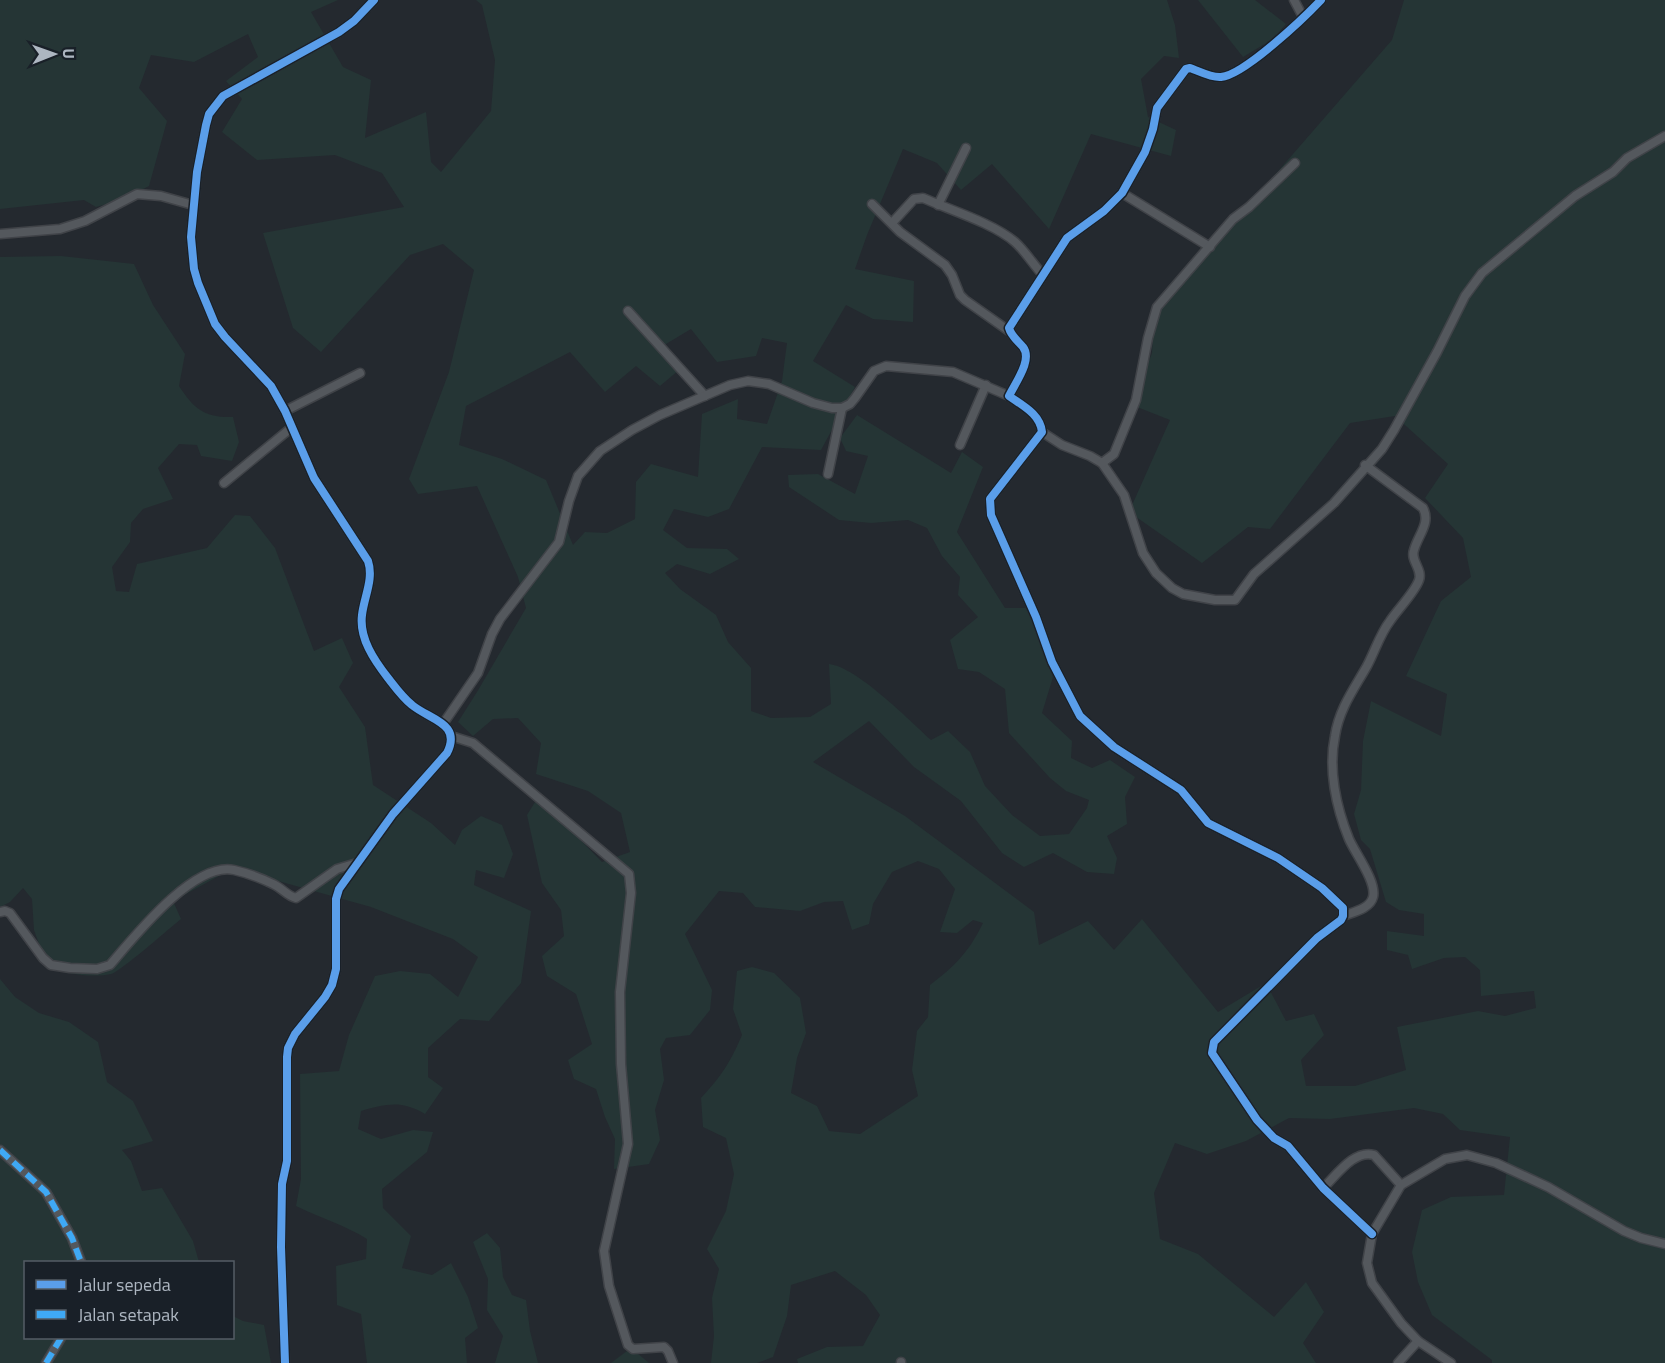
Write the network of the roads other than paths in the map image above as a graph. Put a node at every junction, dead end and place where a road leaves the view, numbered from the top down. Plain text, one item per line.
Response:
1 (374, 0) edge
2 (1294, 0) edge
3 (1321, 0) edge
4 (1303, 17) junction
5 (1665, 135) edge
6 (966, 148) dead end
7 (1295, 163) dead end
8 (1122, 193) junction
9 (872, 204) dead end
10 (193, 205) junction
11 (938, 205) junction
12 (892, 223) junction
13 (0, 234) edge
14 (1210, 247) junction
15 (1042, 274) junction
16 (628, 311) dead end
17 (1009, 331) junction
18 (360, 373) dead end
19 (986, 385) junction
20 (705, 396) junction
21 (1009, 396) junction
22 (842, 408) junction
23 (285, 411) junction
24 (291, 428) junction
25 (1041, 432) junction
26 (960, 445) dead end
27 (1102, 463) junction
28 (1365, 465) junction
29 (828, 474) dead end
30 (224, 483) dead end
31 (443, 724) junction
32 (451, 736) junction
33 (357, 863) junction
34 (0, 912) edge
35 (1343, 916) junction
36 (0, 1150) edge
37 (1401, 1185) junction
38 (1323, 1188) junction
39 (1372, 1234) junction
40 (1665, 1244) edge
41 (80, 1261) edge
42 (61, 1339) edge
43 (1418, 1341) junction
44 (46, 1363) edge
45 (285, 1363) edge
46 (673, 1363) edge
47 (1398, 1363) edge
48 (1451, 1363) edge

1 - 10 street
2 - 4 street
3 - 4 street
4 - 8 street
5 - 28 street
6 - 11 street
7 - 14 street
8 - 14 street
8 - 15 street
9 - 12 street
10 - 13 street
10 - 23 street
11 - 12 street
11 - 15 street
12 - 17 street
14 - 27 street
15 - 17 street
16 - 20 street
17 - 21 street
18 - 23 street
19 - 21 street
19 - 22 street
19 - 26 street
20 - 22 street
20 - 31 street
21 - 25 street
22 - 29 street
23 - 24 street
24 - 30 street
24 - 31 street
25 - 27 street
25 - 35 street
27 - 28 street
28 - 35 street
31 - 32 street
32 - 33 street
32 - 46 street
33 - 34 street
33 - 45 street
35 - 38 street
36 - 41 street
37 - 38 street
37 - 39 street
37 - 40 street
38 - 39 street
39 - 43 street
42 - 44 street
43 - 47 street
43 - 48 street

